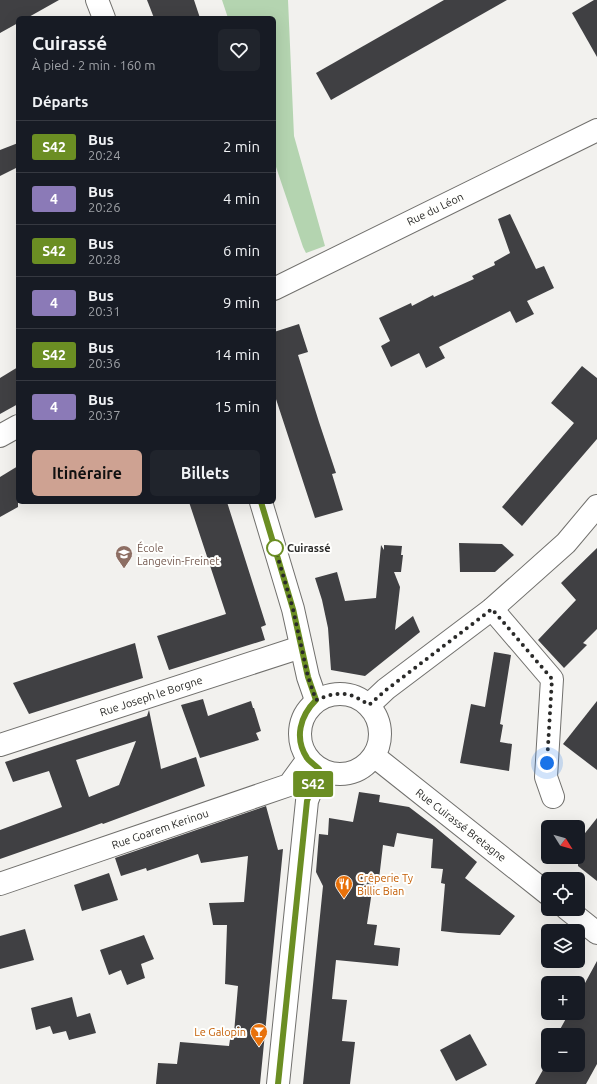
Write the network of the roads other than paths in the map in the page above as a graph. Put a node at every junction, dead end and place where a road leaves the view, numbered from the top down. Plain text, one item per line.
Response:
1 (97, 0) edge
2 (103, 16) edge
3 (597, 130) edge
4 (276, 288) edge
5 (16, 427) edge
6 (0, 436) edge
7 (262, 504) edge
8 (597, 506) edge
9 (492, 609) junction
10 (301, 647) junction
11 (316, 700) junction
12 (369, 705) junction
13 (0, 745) edge
14 (374, 756) junction
15 (313, 764) junction
16 (553, 797) dead end
17 (0, 884) edge
18 (541, 888) edge
19 (576, 916) edge
20 (597, 933) edge
21 (278, 1084) edge

1 - 2 street
3 - 4 street, Rue du Léon
5 - 6 street
7 - 10 street
8 - 9 street
9 - 12 street
9 - 16 street
10 - 11 street
10 - 13 street, Rue Joseph le Borgne
11 - 12 street
11 - 15 street
12 - 14 street
14 - 15 street
14 - 18 street, Rue Cuirassé Bretagne
15 - 17 street, Rue Goarem Kerinou
15 - 21 street
19 - 20 street

